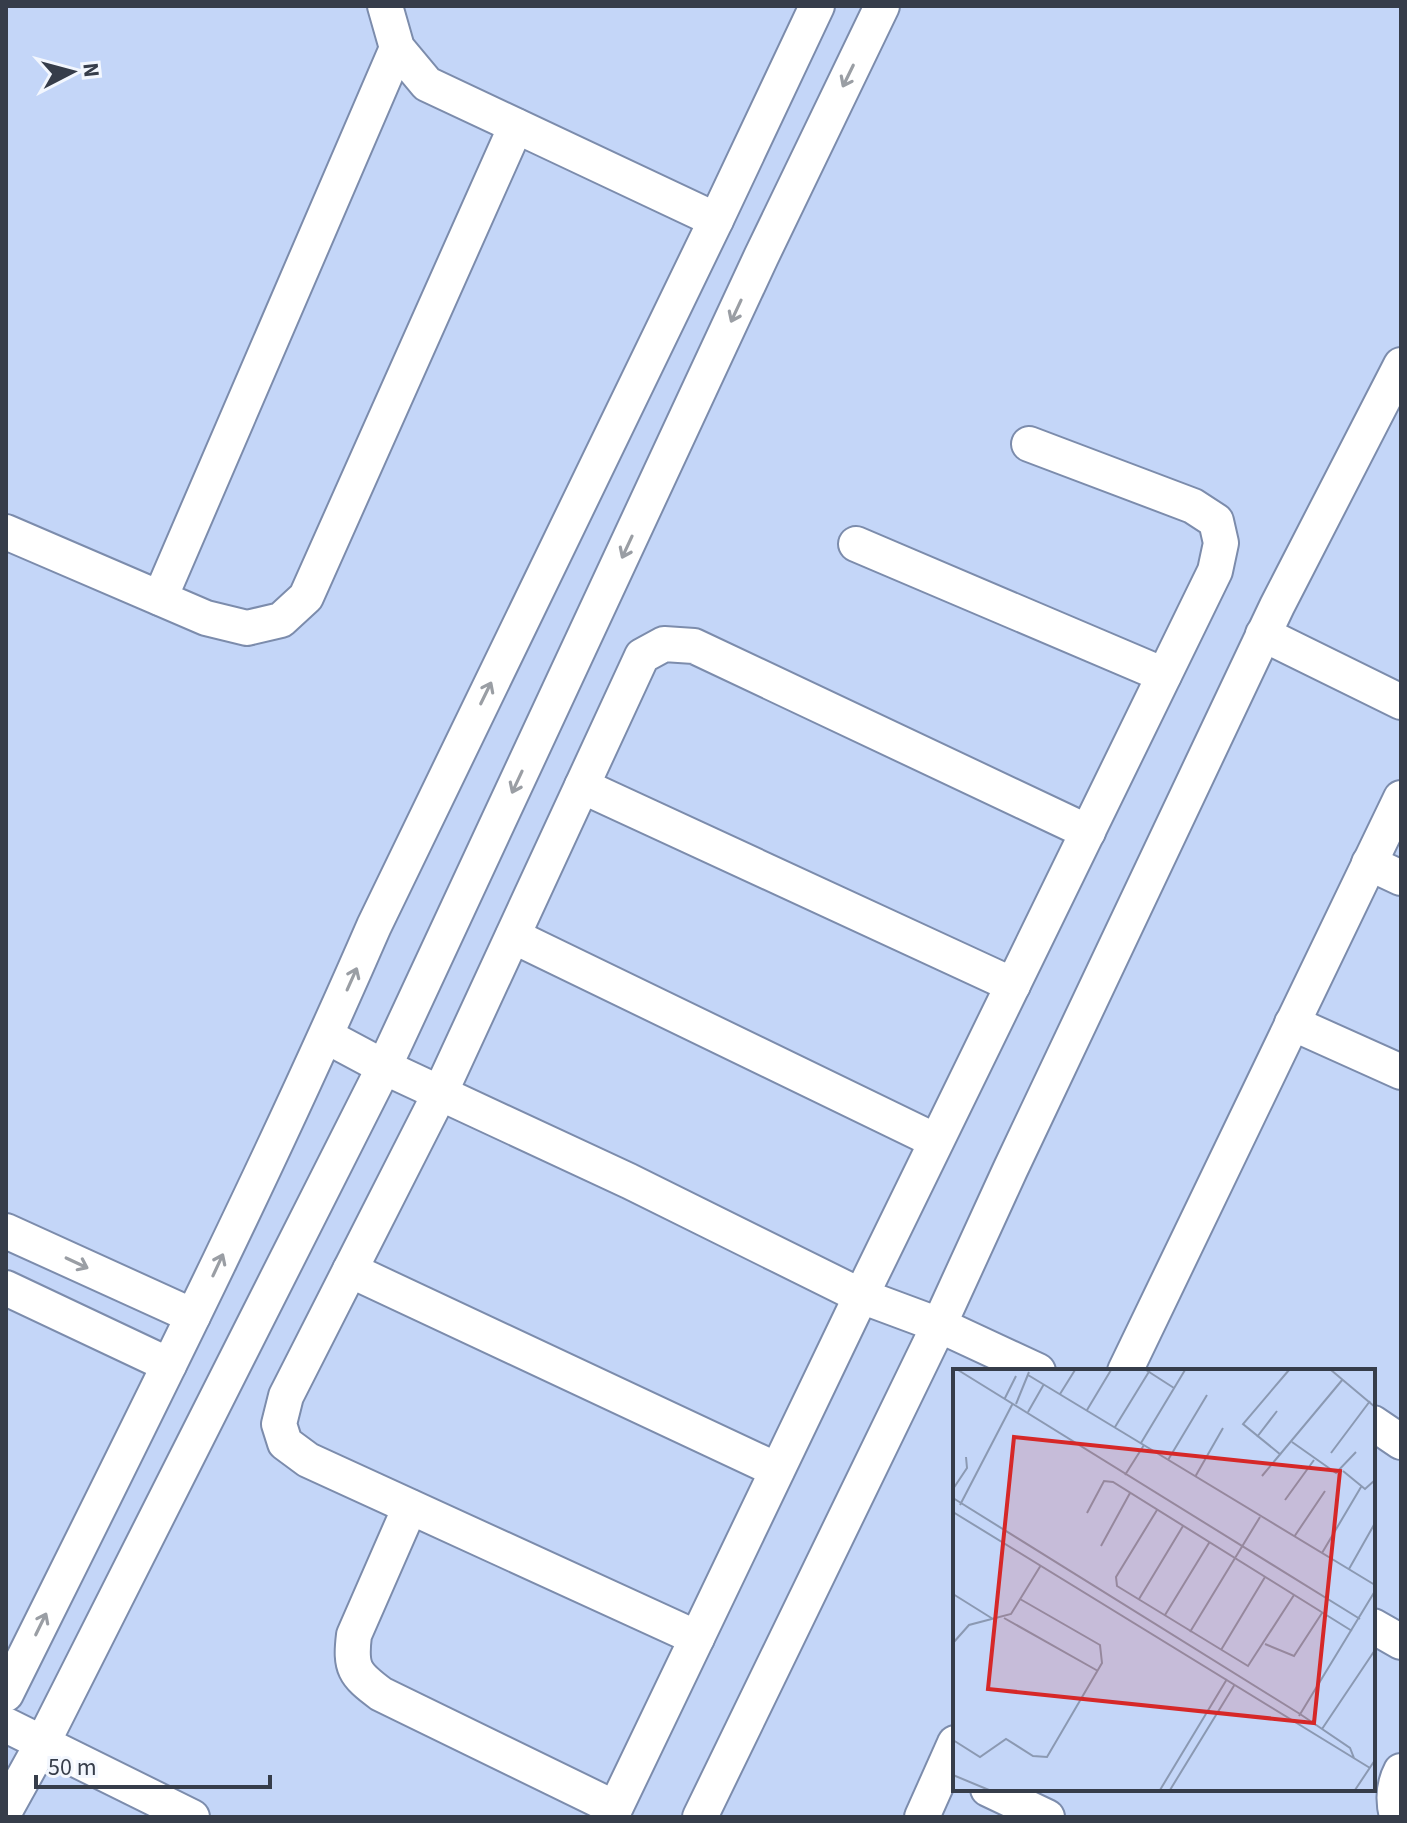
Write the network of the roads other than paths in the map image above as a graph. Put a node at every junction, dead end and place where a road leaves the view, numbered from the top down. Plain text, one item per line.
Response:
1 (385, 6) edge
2 (817, 6) edge
3 (882, 6) edge
4 (397, 48) junction
5 (516, 126) junction
6 (716, 220) junction
7 (1401, 365) edge
8 (1029, 444) dead end
9 (6, 532) edge
10 (856, 544) dead end
11 (160, 598) junction
12 (1263, 634) junction
13 (1164, 675) junction
14 (1401, 702) edge
15 (582, 786) junction
16 (1401, 798) edge
17 (1088, 832) junction
18 (1369, 863) junction
19 (1401, 878) edge
20 (513, 936) junction
21 (1013, 985) junction
22 (1292, 1023) junction
23 (326, 1036) junction
24 (384, 1067) junction
25 (1401, 1072) edge
26 (440, 1093) junction
27 (936, 1141) junction
28 (6, 1231) edge
29 (350, 1270) junction
30 (6, 1288) edge
31 (861, 1296) junction
32 (193, 1316) junction
33 (939, 1325) junction
34 (169, 1365) junction
35 (1034, 1369) edge
36 (1126, 1369) edge
37 (1375, 1424) edge
38 (1401, 1442) edge
39 (777, 1470) junction
40 (410, 1507) junction
41 (1375, 1627) edge
42 (697, 1638) junction
43 (1401, 1642) edge
44 (6, 1694) edge
45 (6, 1725) edge
46 (42, 1744) junction
47 (951, 1762) edge
48 (1401, 1771) edge
49 (992, 1791) edge
50 (6, 1809) edge
51 (613, 1812) edge
52 (192, 1817) edge
53 (700, 1817) edge
54 (922, 1817) edge
55 (1047, 1817) edge
56 (1397, 1817) edge

1 - 4 street
2 - 6 street
3 -> 24 street
4 - 5 street
4 - 11 street
5 - 6 street
5 - 11 street
23 -> 6 street
7 - 12 street
8 - 13 street
9 - 11 street
10 - 13 street
12 - 14 street
12 - 33 street
13 - 17 street
15 - 17 street
15 - 20 street
15 - 21 street
16 - 18 street
17 - 21 street
18 - 19 street
18 - 22 street
20 - 26 street
20 - 27 street
21 - 27 street
22 - 25 street
22 - 36 street
23 - 24 street
32 -> 23 street
24 - 26 street
24 - 46 street
26 - 29 street
26 - 31 street
27 - 31 street
28 -> 32 street
29 - 39 street
29 - 40 street
30 - 34 street
31 - 33 street
31 - 39 street
32 - 34 street
33 - 35 street
33 - 53 street
44 -> 34 street
37 - 38 street
39 - 42 street
40 - 42 street
40 - 51 street
41 - 43 street
42 - 51 street
45 - 46 street
46 - 50 street
46 - 52 street
47 - 54 street
48 - 56 street
49 - 55 street

